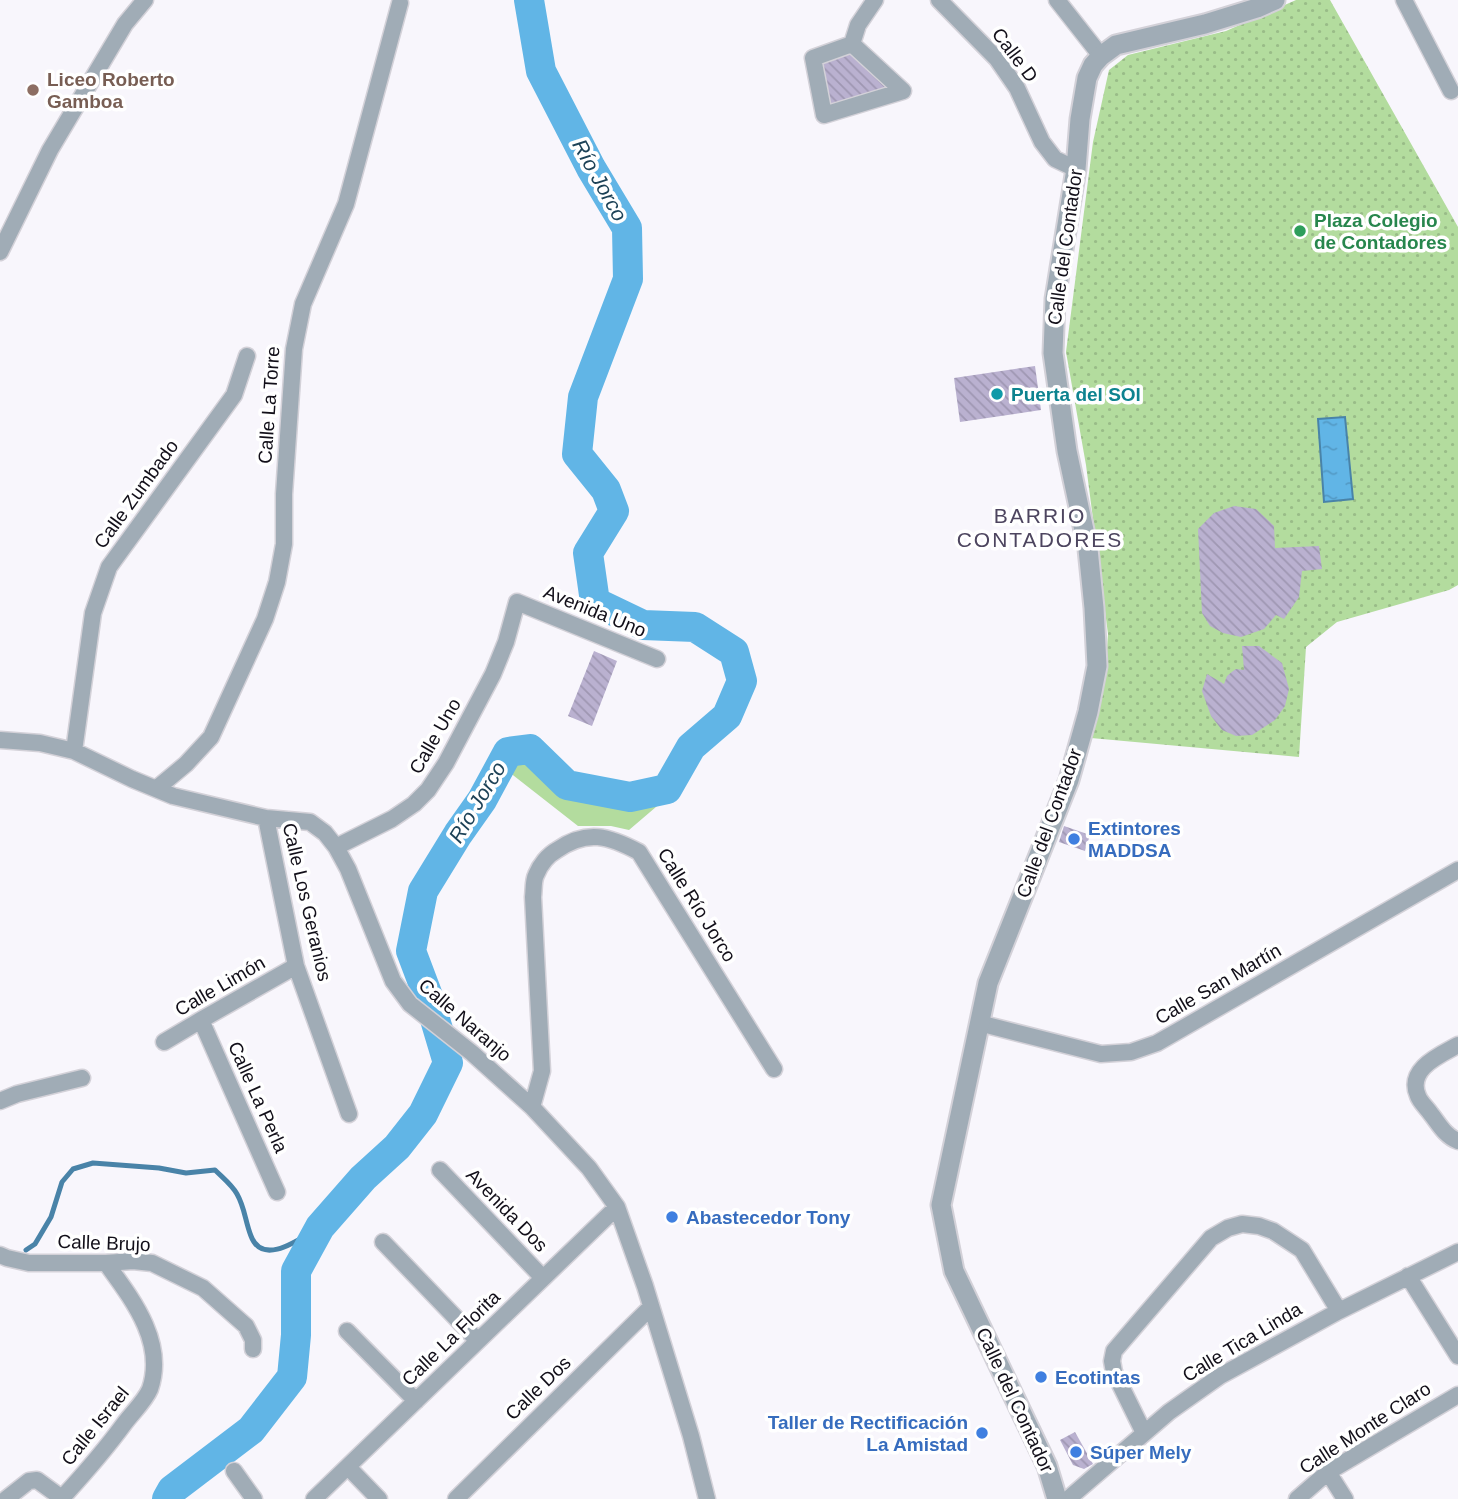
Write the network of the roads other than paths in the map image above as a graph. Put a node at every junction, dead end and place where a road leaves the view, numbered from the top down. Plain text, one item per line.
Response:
1 (145, 0) edge
2 (875, 0) edge
3 (939, 0) edge
4 (1057, 0) edge
5 (1275, 0) edge
6 (1404, 0) edge
7 (400, 3) dead end
8 (852, 44) junction
9 (1101, 56) junction
10 (1451, 91) dead end
11 (1076, 169) junction
12 (0, 252) edge
13 (247, 356) dead end
14 (517, 602) joint
15 (657, 659) dead end
16 (0, 740) edge
17 (74, 751) junction
18 (156, 789) junction
19 (266, 818) junction
20 (336, 847) junction
21 (1458, 870) edge
22 (296, 966) junction
23 (201, 1020) junction
24 (979, 1023) junction
25 (164, 1042) dead end
26 (1458, 1045) edge
27 (774, 1069) dead end
28 (82, 1078) dead end
29 (0, 1101) edge
30 (532, 1107) junction
31 (349, 1114) dead end
32 (1458, 1141) edge
33 (440, 1170) dead end
34 (277, 1192) dead end
35 (617, 1207) junction
36 (383, 1242) dead end
37 (1458, 1252) edge
38 (0, 1255) edge
39 (106, 1263) junction
40 (1408, 1276) junction
41 (543, 1278) junction
42 (650, 1308) junction
43 (1339, 1311) junction
44 (347, 1331) dead end
45 (478, 1340) junction
46 (253, 1349) dead end
47 (1458, 1356) edge
48 (1458, 1395) edge
49 (416, 1401) junction
50 (1144, 1433) junction
51 (348, 1467) junction
52 (234, 1471) dead end
53 (1328, 1472) junction
54 (62, 1498) edge
55 (6, 1499) edge
56 (254, 1499) edge
57 (314, 1499) edge
58 (379, 1499) edge
59 (456, 1499) edge
60 (707, 1499) edge
61 (1057, 1499) edge
62 (1068, 1499) edge
63 (1297, 1499) edge
64 (1345, 1499) edge

1 - 12 street
2 - 8 street
3 - 11 street, Calle D
4 - 9 street
5 - 9 street
6 - 10 street
7 - 18 street, Calle La Torre
8 - 8 street
9 - 11 street, Calle del Contador
11 - 24 street, Calle del Contador
13 - 17 street, Calle Zumbado
14 - 15 street, Avenida Uno
14 - 20 street, Calle Uno
16 - 17 street, Calle Naranjo
17 - 18 street, Calle Naranjo
18 - 19 street, Calle Naranjo
19 - 20 street, Calle Naranjo
19 - 22 street, Calle Los Geranios
20 - 30 street, Calle Naranjo
21 - 24 street, Calle San Martín
22 - 23 street, Calle Limón
22 - 31 street, Calle Los Geranios
23 - 25 street, Calle Limón
23 - 34 street, Calle La Perla
24 - 61 street, Calle del Contador
26 - 32 street
27 - 30 street, Calle Río Jorco
28 - 29 street
30 - 35 street, Calle Naranjo
33 - 41 street, Avenida Dos
35 - 41 street, Calle La Florita
35 - 42 street, Calle Naranjo
36 - 45 street
37 - 40 street, Calle Tica Linda
38 - 39 street, Calle Brujo
39 - 46 street, Calle Brujo
39 - 54 street, Calle Israel
40 - 43 street, Calle Tica Linda
40 - 47 street
41 - 45 street, Calle La Florita
42 - 59 street, Calle Dos
42 - 60 street, Calle Naranjo
43 - 50 street, Calle Tica Linda
43 - 50 street
44 - 49 street
45 - 49 street, Calle La Florita
48 - 53 street, Calle Monte Claro
49 - 51 street, Calle La Florita
50 - 62 street, Calle Tica Linda
51 - 57 street, Calle La Florita
51 - 58 street
52 - 56 street
53 - 63 street, Calle Monte Claro
53 - 64 street
54 - 55 street

